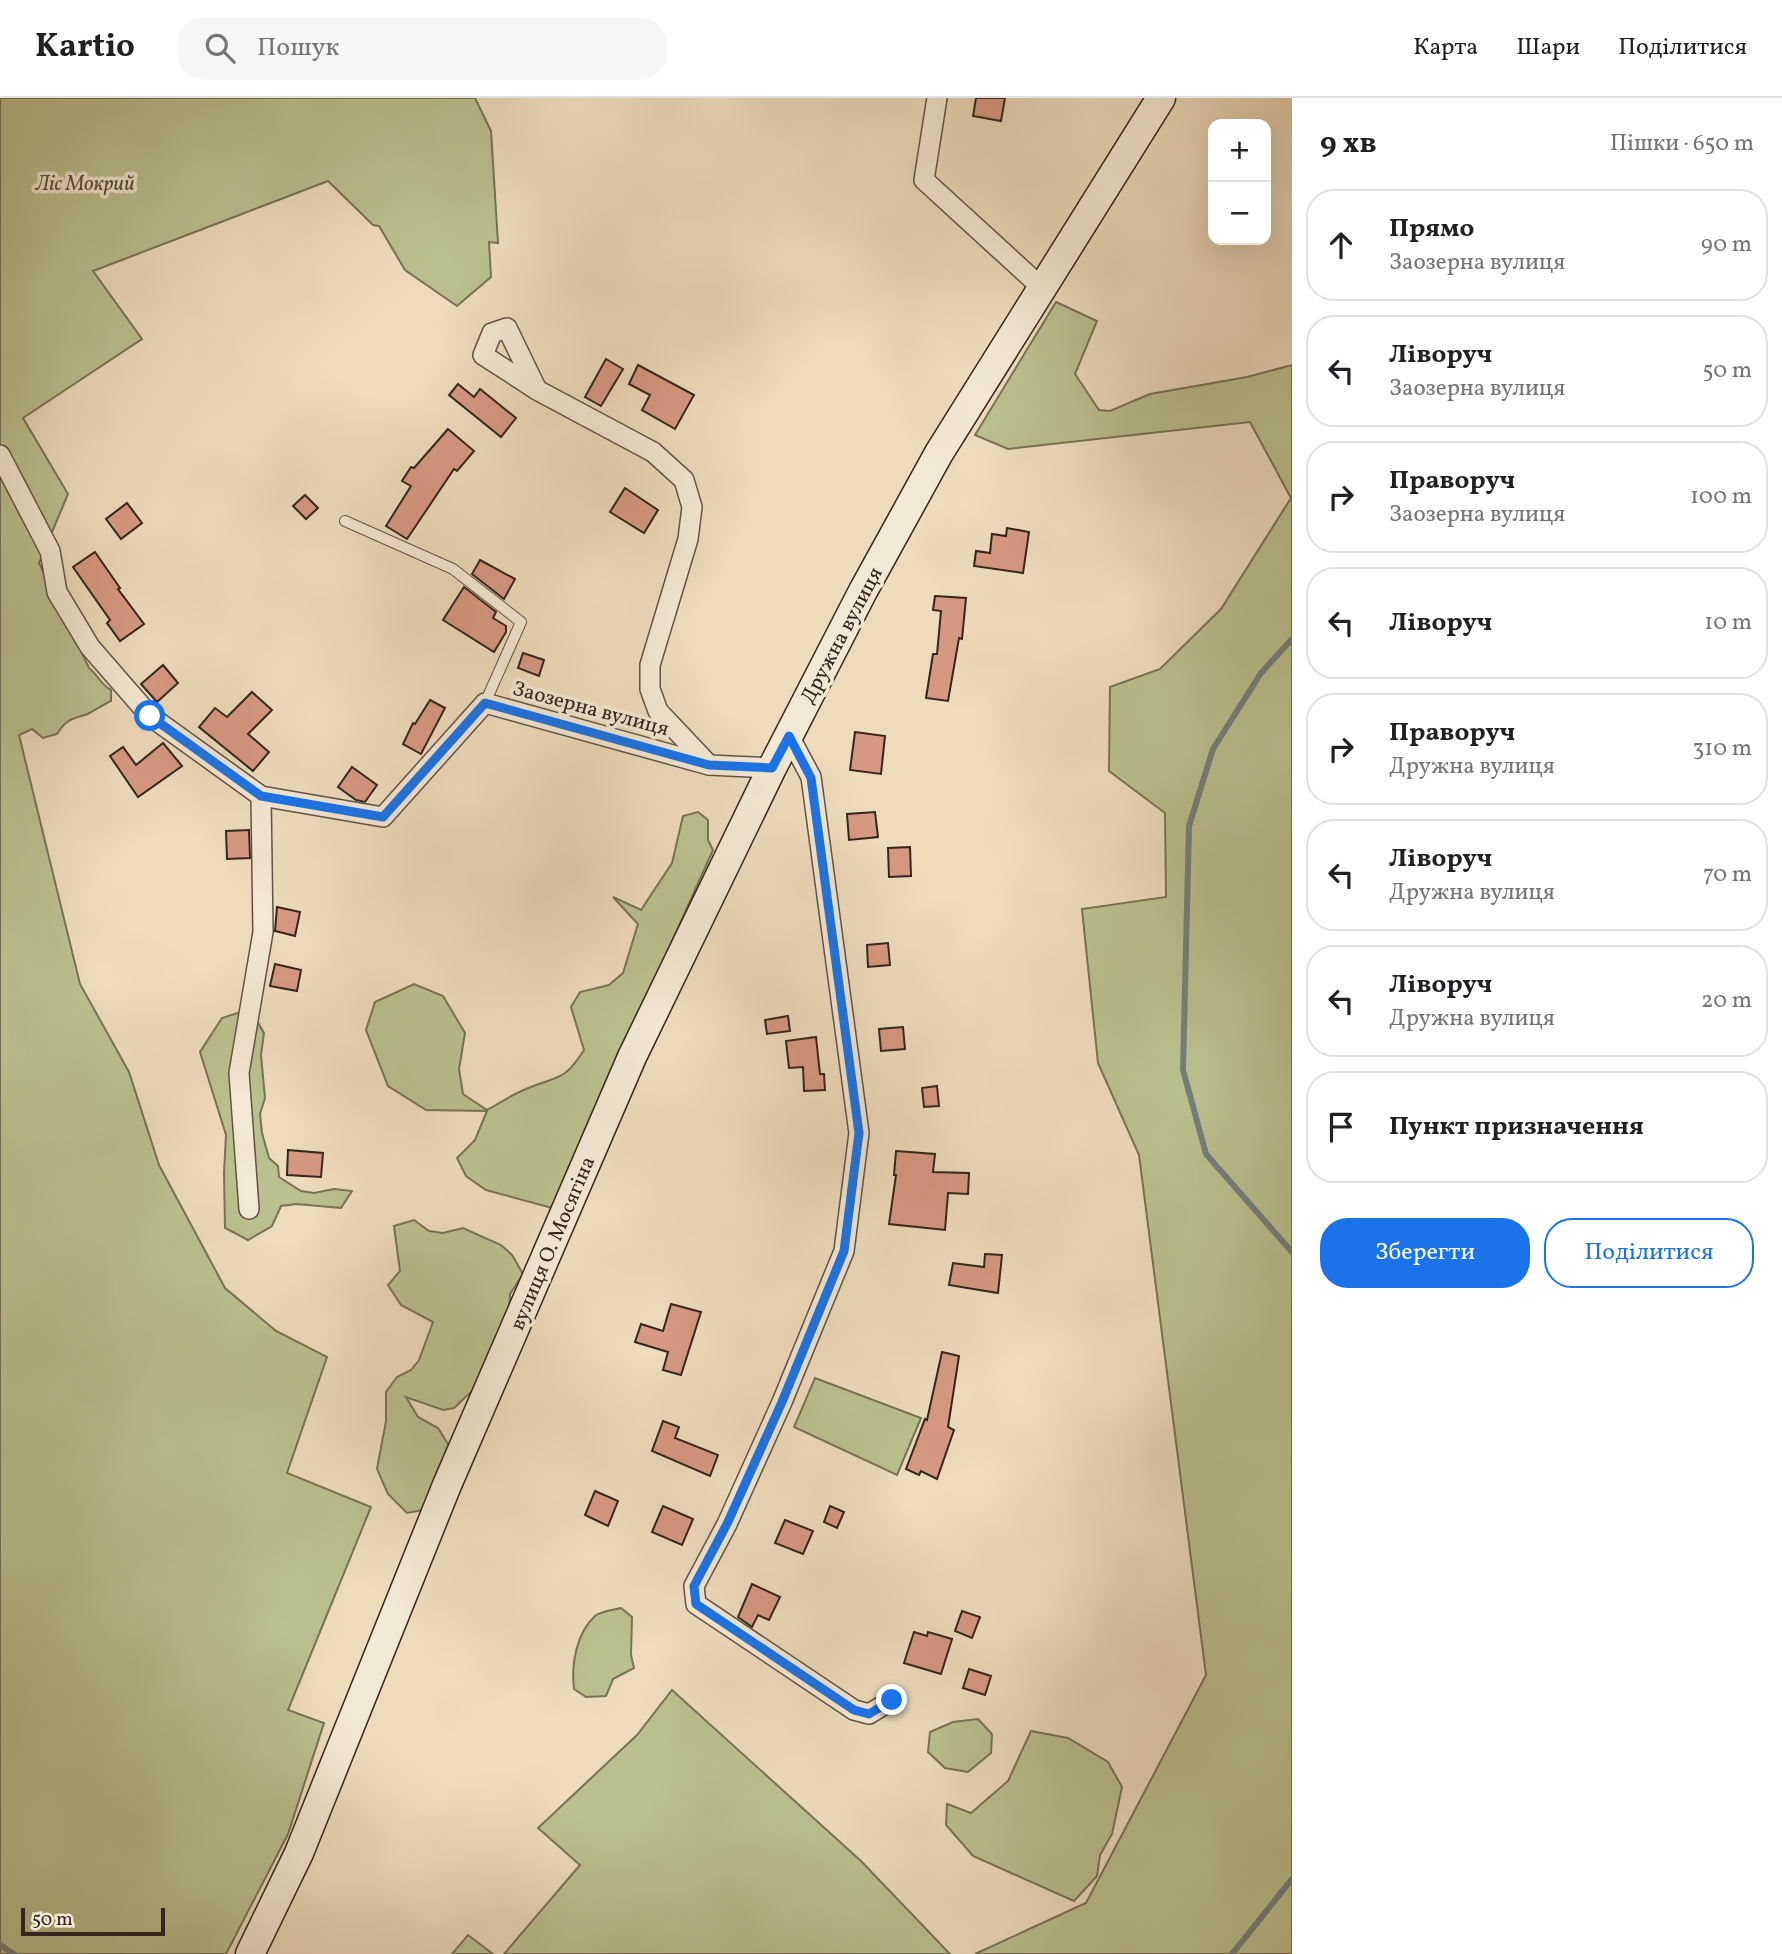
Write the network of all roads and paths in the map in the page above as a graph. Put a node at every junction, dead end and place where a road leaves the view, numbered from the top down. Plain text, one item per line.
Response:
1 (937, 98) edge
2 (1161, 98) edge
3 (1041, 287) junction
4 (537, 390) dead end
5 (0, 455) edge
6 (345, 521) dead end
7 (485, 703) junction
8 (789, 736) junction
9 (709, 765) junction
10 (772, 768) junction
11 (261, 796) junction
12 (250, 1209) dead end
13 (892, 1700) dead end
14 (250, 1954) edge

1 - 3 street
2 - 3 main road, Дружна вулиця
3 - 8 main road, Дружна вулиця
4 - 9 street, Заозерна вулиця
5 - 11 street, Заозерна вулиця
6 - 7 lane
7 - 9 street, Заозерна вулиця
7 - 11 street, Заозерна вулиця
8 - 10 main road, Дружна вулиця
8 - 13 street
9 - 10 street, Заозерна вулиця
10 - 14 main road, вулиця О. Мосягіна
11 - 12 street

